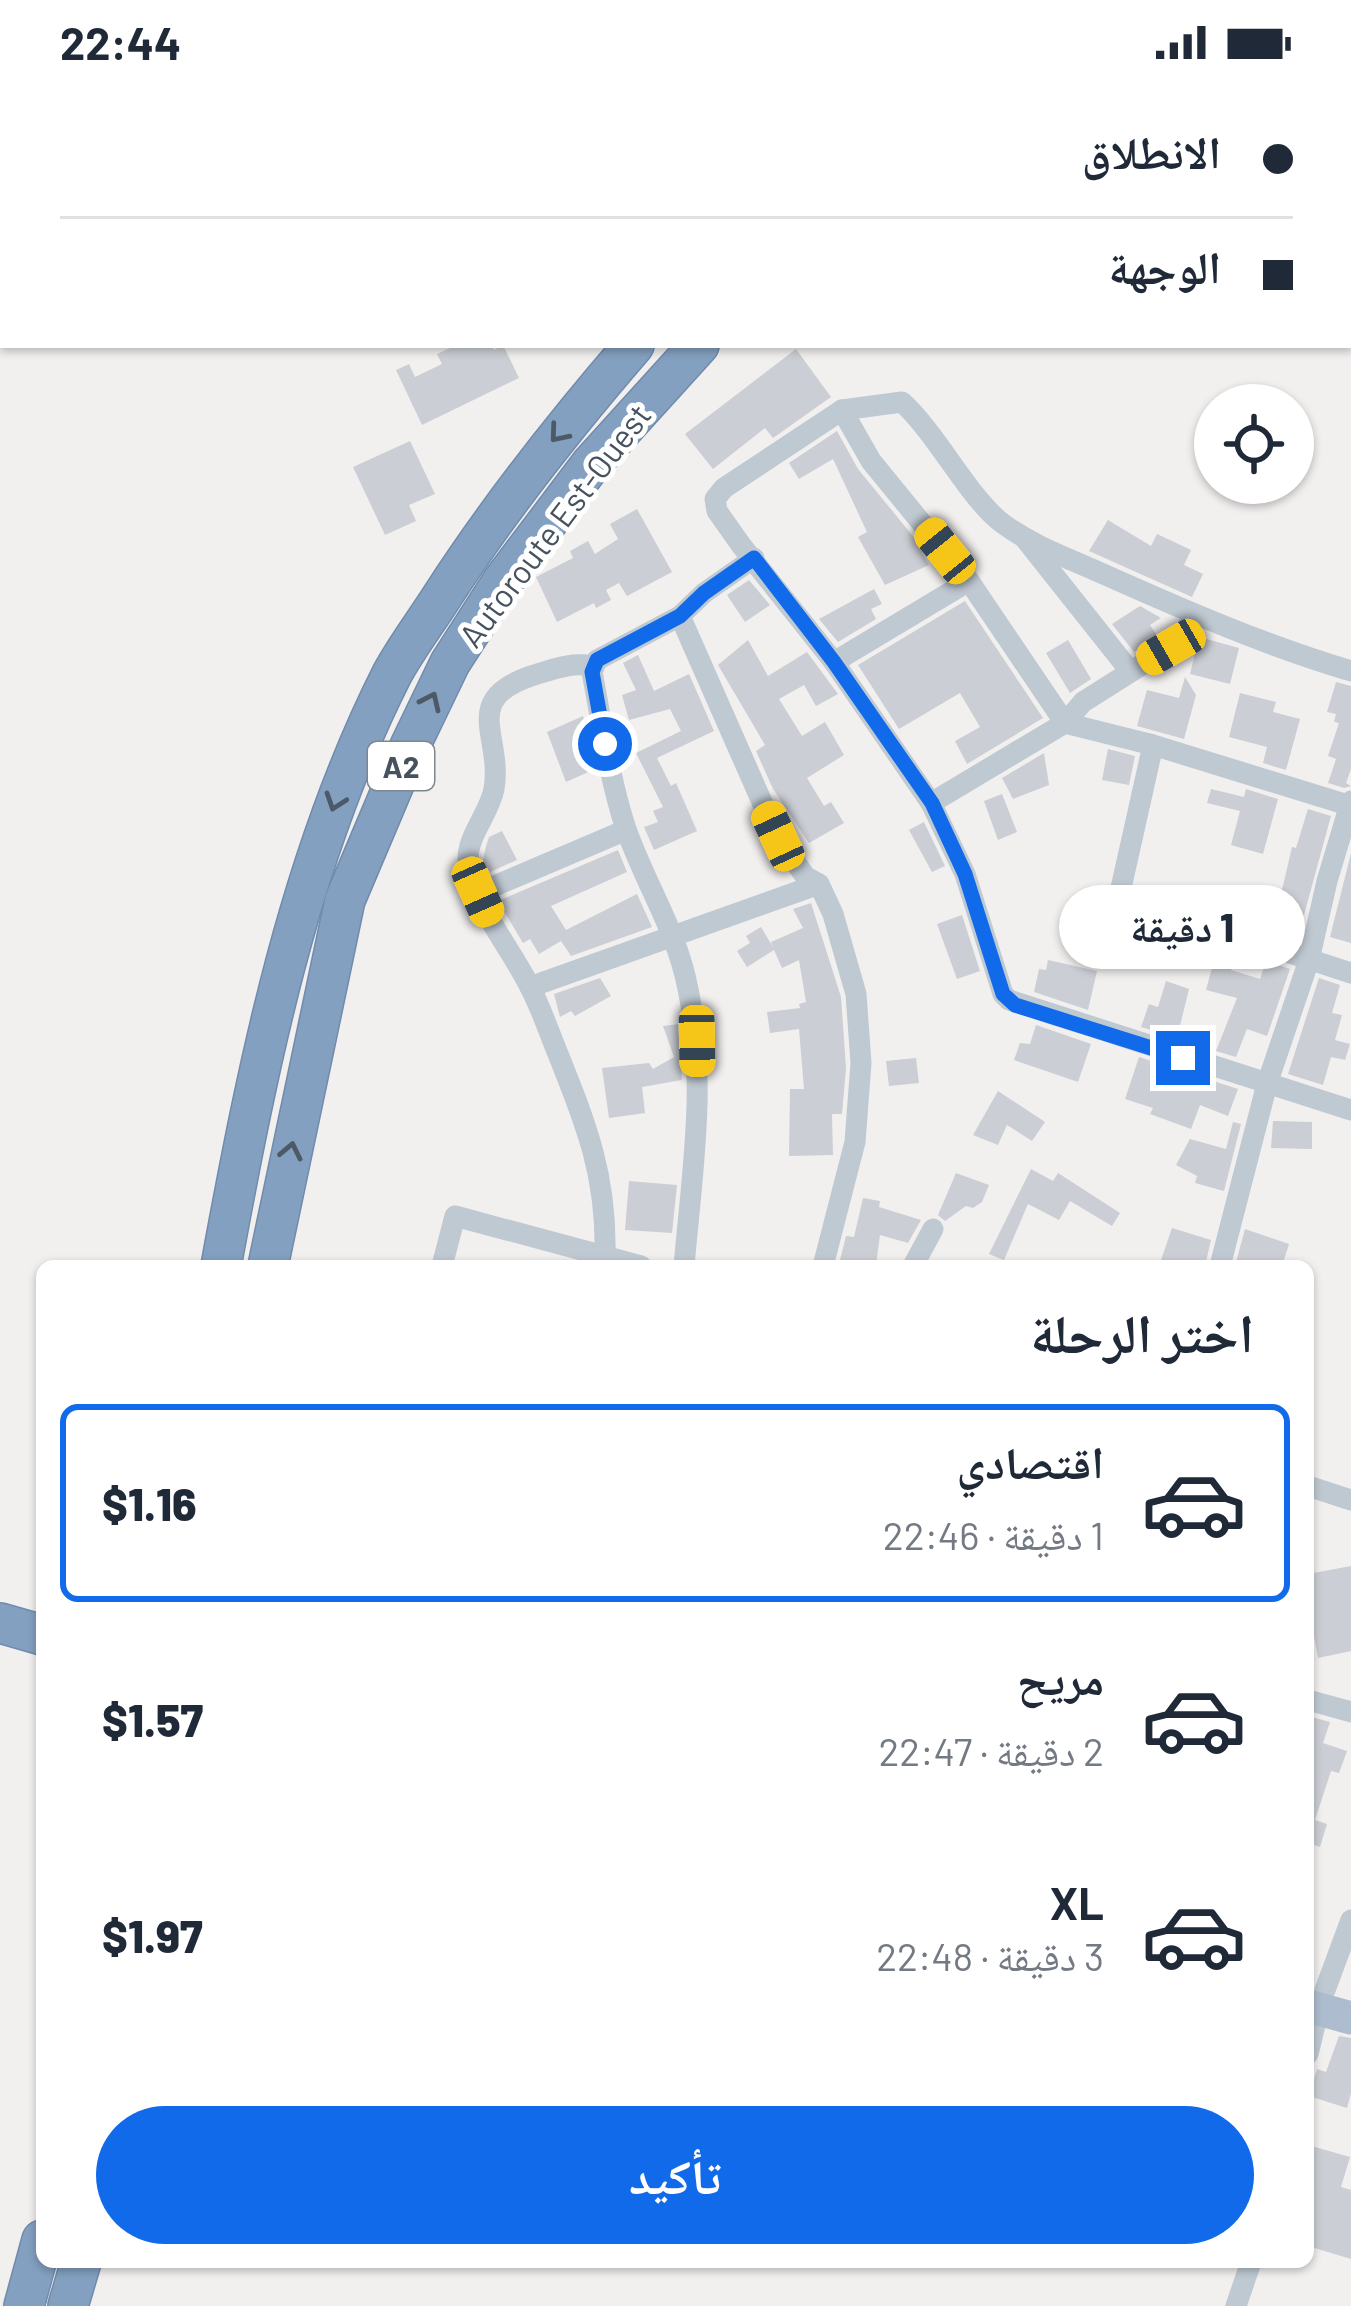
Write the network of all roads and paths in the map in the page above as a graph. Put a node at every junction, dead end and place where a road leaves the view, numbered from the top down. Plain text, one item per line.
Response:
1 (631, 348) edge
2 (696, 348) edge
3 (842, 410) junction
4 (1025, 538) junction
5 (754, 558) junction
6 (969, 581) junction
7 (680, 616) junction
8 (1197, 616) junction
9 (834, 662) junction
10 (593, 666) junction
11 (1351, 670) edge
12 (1130, 671) junction
13 (1065, 723) junction
14 (1153, 745) junction
15 (932, 803) junction
16 (1350, 804) edge
17 (626, 830) junction
18 (819, 884) junction
19 (478, 892) junction
20 (674, 934) junction
21 (1309, 960) junction
22 (1351, 973) edge
23 (530, 987) junction
24 (1267, 1084) junction
25 (1351, 1110) edge
26 (933, 1229) dead end
27 (605, 1256) junction
28 (222, 1260) edge
29 (269, 1260) edge
30 (444, 1260) edge
31 (619, 1260) edge
32 (685, 1260) edge
33 (825, 1260) edge
34 (916, 1260) edge
35 (1222, 1260) edge
36 (1314, 1488) edge
37 (1351, 1500) edge
38 (0, 1623) edge
39 (36, 1632) edge
40 (0, 1648) edge
41 (36, 1657) edge
42 (1314, 1702) edge
43 (1351, 1712) edge
44 (1351, 1920) edge
45 (1327, 2001) edge
46 (1314, 2037) edge
47 (36, 2262) edge
48 (79, 2268) edge
49 (1249, 2268) edge
50 (24, 2306) edge
51 (68, 2306) edge
52 (1237, 2306) edge

1 -> 28 highway, Autoroute Est-Ouest / A2
29 -> 2 highway, Autoroute Est-Ouest / A2
3 - 4 street
3 - 5 street
3 - 6 street
4 - 8 street
4 - 12 street
5 - 7 street
5 - 9 street
6 - 9 street
6 - 13 street
7 - 10 street
7 - 18 street
8 - 11 street
8 - 12 street
9 - 15 street
10 - 17 street
10 - 19 street
12 - 13 street
13 - 14 street
13 - 15 street
14 - 16 street
14 - 21 street
15 - 24 street
16 - 21 street
17 - 19 street
17 - 20 street
18 - 20 street
18 - 33 street
19 - 23 street
20 - 23 street
20 - 32 street
21 - 22 street
21 - 24 street
23 - 27 street
24 - 25 street
24 - 35 street
26 - 34 street
27 - 30 street
27 - 31 street
36 - 37 street
38 - 39 highway
40 - 41 highway
42 - 43 street
44 - 45 street
45 - 46 street
47 - 50 highway
48 - 51 highway
49 - 52 street

